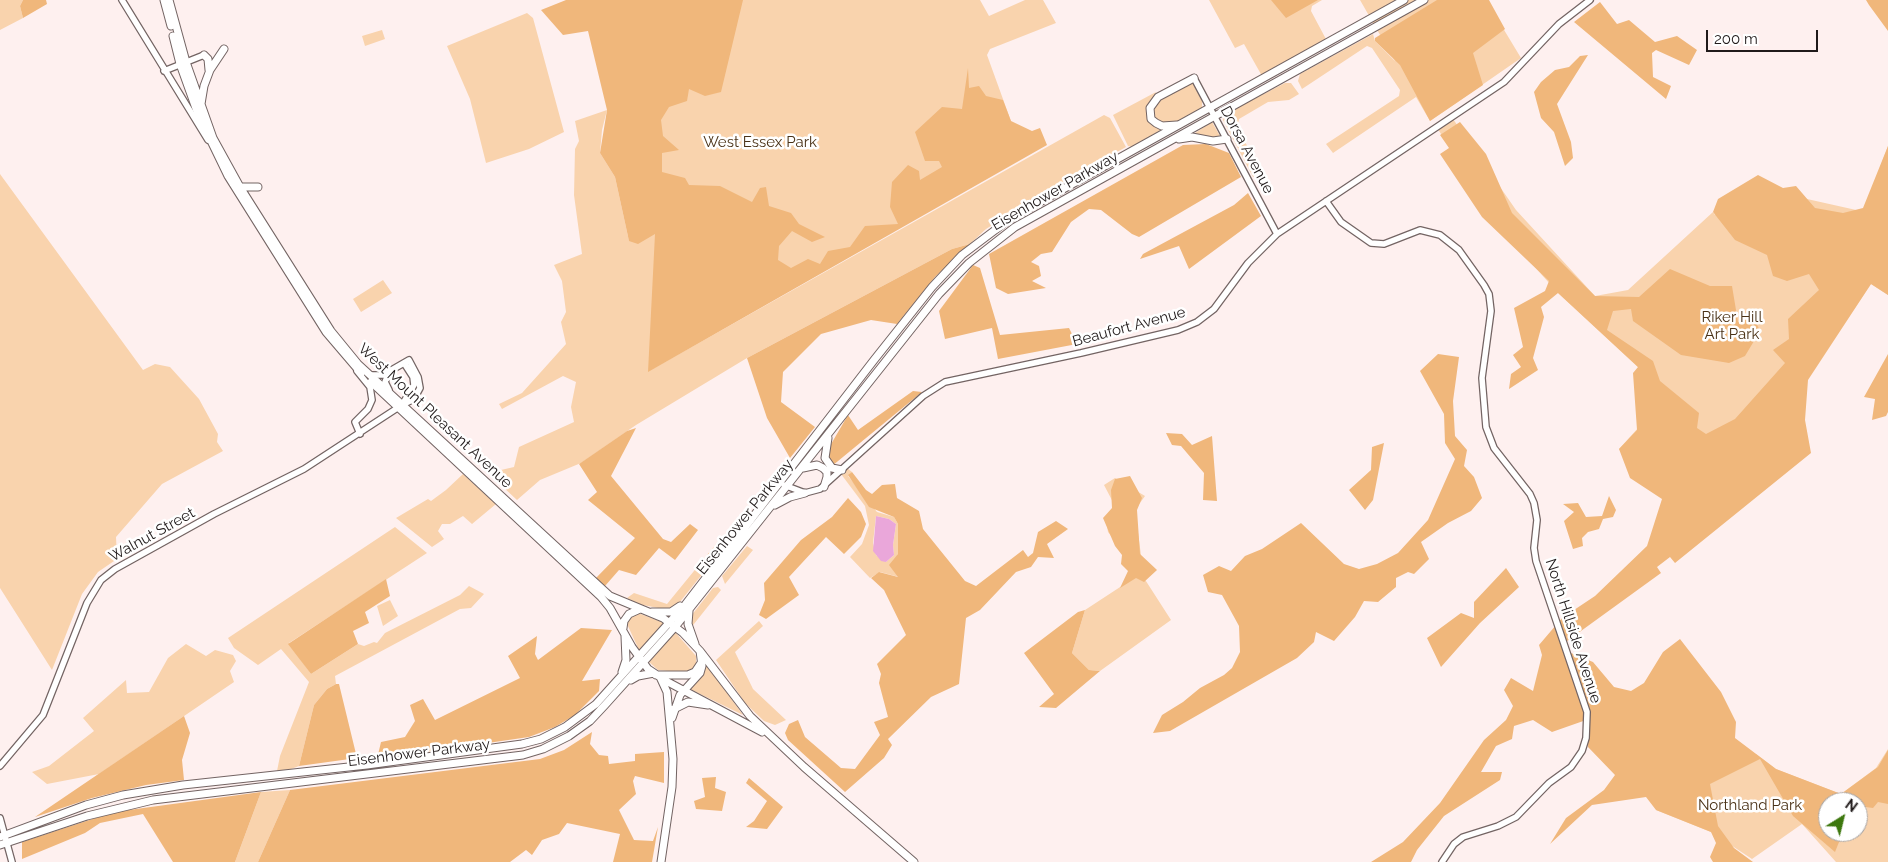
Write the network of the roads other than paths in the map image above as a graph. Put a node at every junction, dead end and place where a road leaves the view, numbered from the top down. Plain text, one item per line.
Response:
1 (122, 0) edge
2 (164, 0) edge
3 (169, 0) edge
4 (1404, 0) edge
5 (1424, 0) edge
6 (1590, 0) edge
7 (224, 49) dead end
8 (204, 55) joint
9 (183, 63) junction
10 (164, 70) junction
11 (210, 70) junction
12 (1194, 78) joint
13 (1211, 109) junction
14 (202, 112) junction
15 (1215, 117) junction
16 (1183, 124) junction
17 (1227, 139) junction
18 (1171, 141) junction
19 (210, 144) junction
20 (240, 187) junction
21 (1326, 201) junction
22 (250, 202) junction
23 (1278, 234) junction
24 (351, 364) junction
25 (390, 372) junction
26 (368, 374) junction
27 (399, 405) junction
28 (830, 432) junction
29 (360, 434) junction
30 (802, 468) junction
31 (842, 470) junction
32 (784, 485) junction
33 (824, 487) junction
34 (805, 493) junction
35 (771, 507) junction
36 (687, 607) junction
37 (640, 609) junction
38 (650, 612) junction
39 (672, 624) junction
40 (624, 630) junction
41 (698, 649) junction
42 (640, 660) junction
43 (701, 663) junction
44 (656, 675) junction
45 (618, 680) junction
46 (624, 684) junction
47 (684, 691) junction
48 (714, 706) junction
49 (674, 710) junction
50 (671, 721) junction
51 (773, 738) junction
52 (0, 766) edge
53 (0, 818) edge
54 (5, 838) edge
55 (0, 845) edge
56 (12, 862) edge
57 (661, 862) edge
58 (914, 862) edge
59 (1442, 862) edge

1 - 10 street
2 - 9 main road
3 - 9 main road
4 - 13 main road, Eisenhower Parkway
5 - 15 main road, Eisenhower Parkway
6 - 21 street, Beaufort Avenue
7 - 11 main road
8 - 9 street
8 - 11 main road
9 - 10 street
9 - 14 main road, West Mount Pleasant Avenue
9 - 19 main road, West Mount Pleasant Avenue
10 - 19 street
11 - 14 main road
12 - 13 street, Dorsa Avenue
12 - 16 main road
13 - 15 street, Dorsa Avenue
13 - 16 main road, Eisenhower Parkway
14 - 20 main road, West Mount Pleasant Avenue
15 - 17 street, Dorsa Avenue
15 - 18 main road, Eisenhower Parkway
16 - 32 main road, Eisenhower Parkway
17 - 18 main road
17 - 23 street, Dorsa Avenue
18 - 28 main road, Eisenhower Parkway
19 - 24 main road, West Mount Pleasant Avenue
20 - 22 main road, West Mount Pleasant Avenue
20 - 22 main road
21 - 23 street, Beaufort Avenue
21 - 59 street, North Hillside Avenue
22 - 26 main road, West Mount Pleasant Avenue
23 - 31 street, Beaufort Avenue
24 - 27 main road, West Mount Pleasant Avenue
24 - 29 street
25 - 26 street
25 - 27 street
25 - 27 street, Walnut Street
26 - 27 main road, West Mount Pleasant Avenue
27 - 29 street, Walnut Street
27 - 37 main road, West Mount Pleasant Avenue
27 - 40 main road, West Mount Pleasant Avenue
28 - 30 main road, Eisenhower Parkway
28 - 31 main road
29 - 52 street, Walnut Street
30 - 32 main road, Eisenhower Parkway
30 - 33 main road
31 - 33 street, Beaufort Avenue
32 - 34 street
32 - 35 main road, Eisenhower Parkway
32 - 36 main road, Eisenhower Parkway
33 - 34 street, Beaufort Avenue
34 - 35 main road
35 - 36 main road, Eisenhower Parkway
36 - 38 main road
36 - 39 main road, Eisenhower Parkway
36 - 41 main road
37 - 38 main road, West Mount Pleasant Avenue
37 - 40 main road
38 - 39 main road
39 - 41 main road
39 - 42 main road, Eisenhower Parkway
40 - 42 main road, West Mount Pleasant Avenue
40 - 45 main road
41 - 43 main road
41 - 51 main road
42 - 44 main road, West Mount Pleasant Avenue
42 - 45 main road, Eisenhower Parkway
42 - 46 main road, Eisenhower Parkway
43 - 44 main road
43 - 47 main road
44 - 46 main road
44 - 47 main road
44 - 50 main road
45 - 54 main road, Eisenhower Parkway
46 - 54 main road, Eisenhower Parkway
47 - 48 main road
47 - 49 main road
48 - 49 main road
48 - 51 main road
49 - 50 main road
50 - 57 main road
51 - 58 main road
53 - 54 street
54 - 55 main road, Eisenhower Parkway
54 - 56 street

